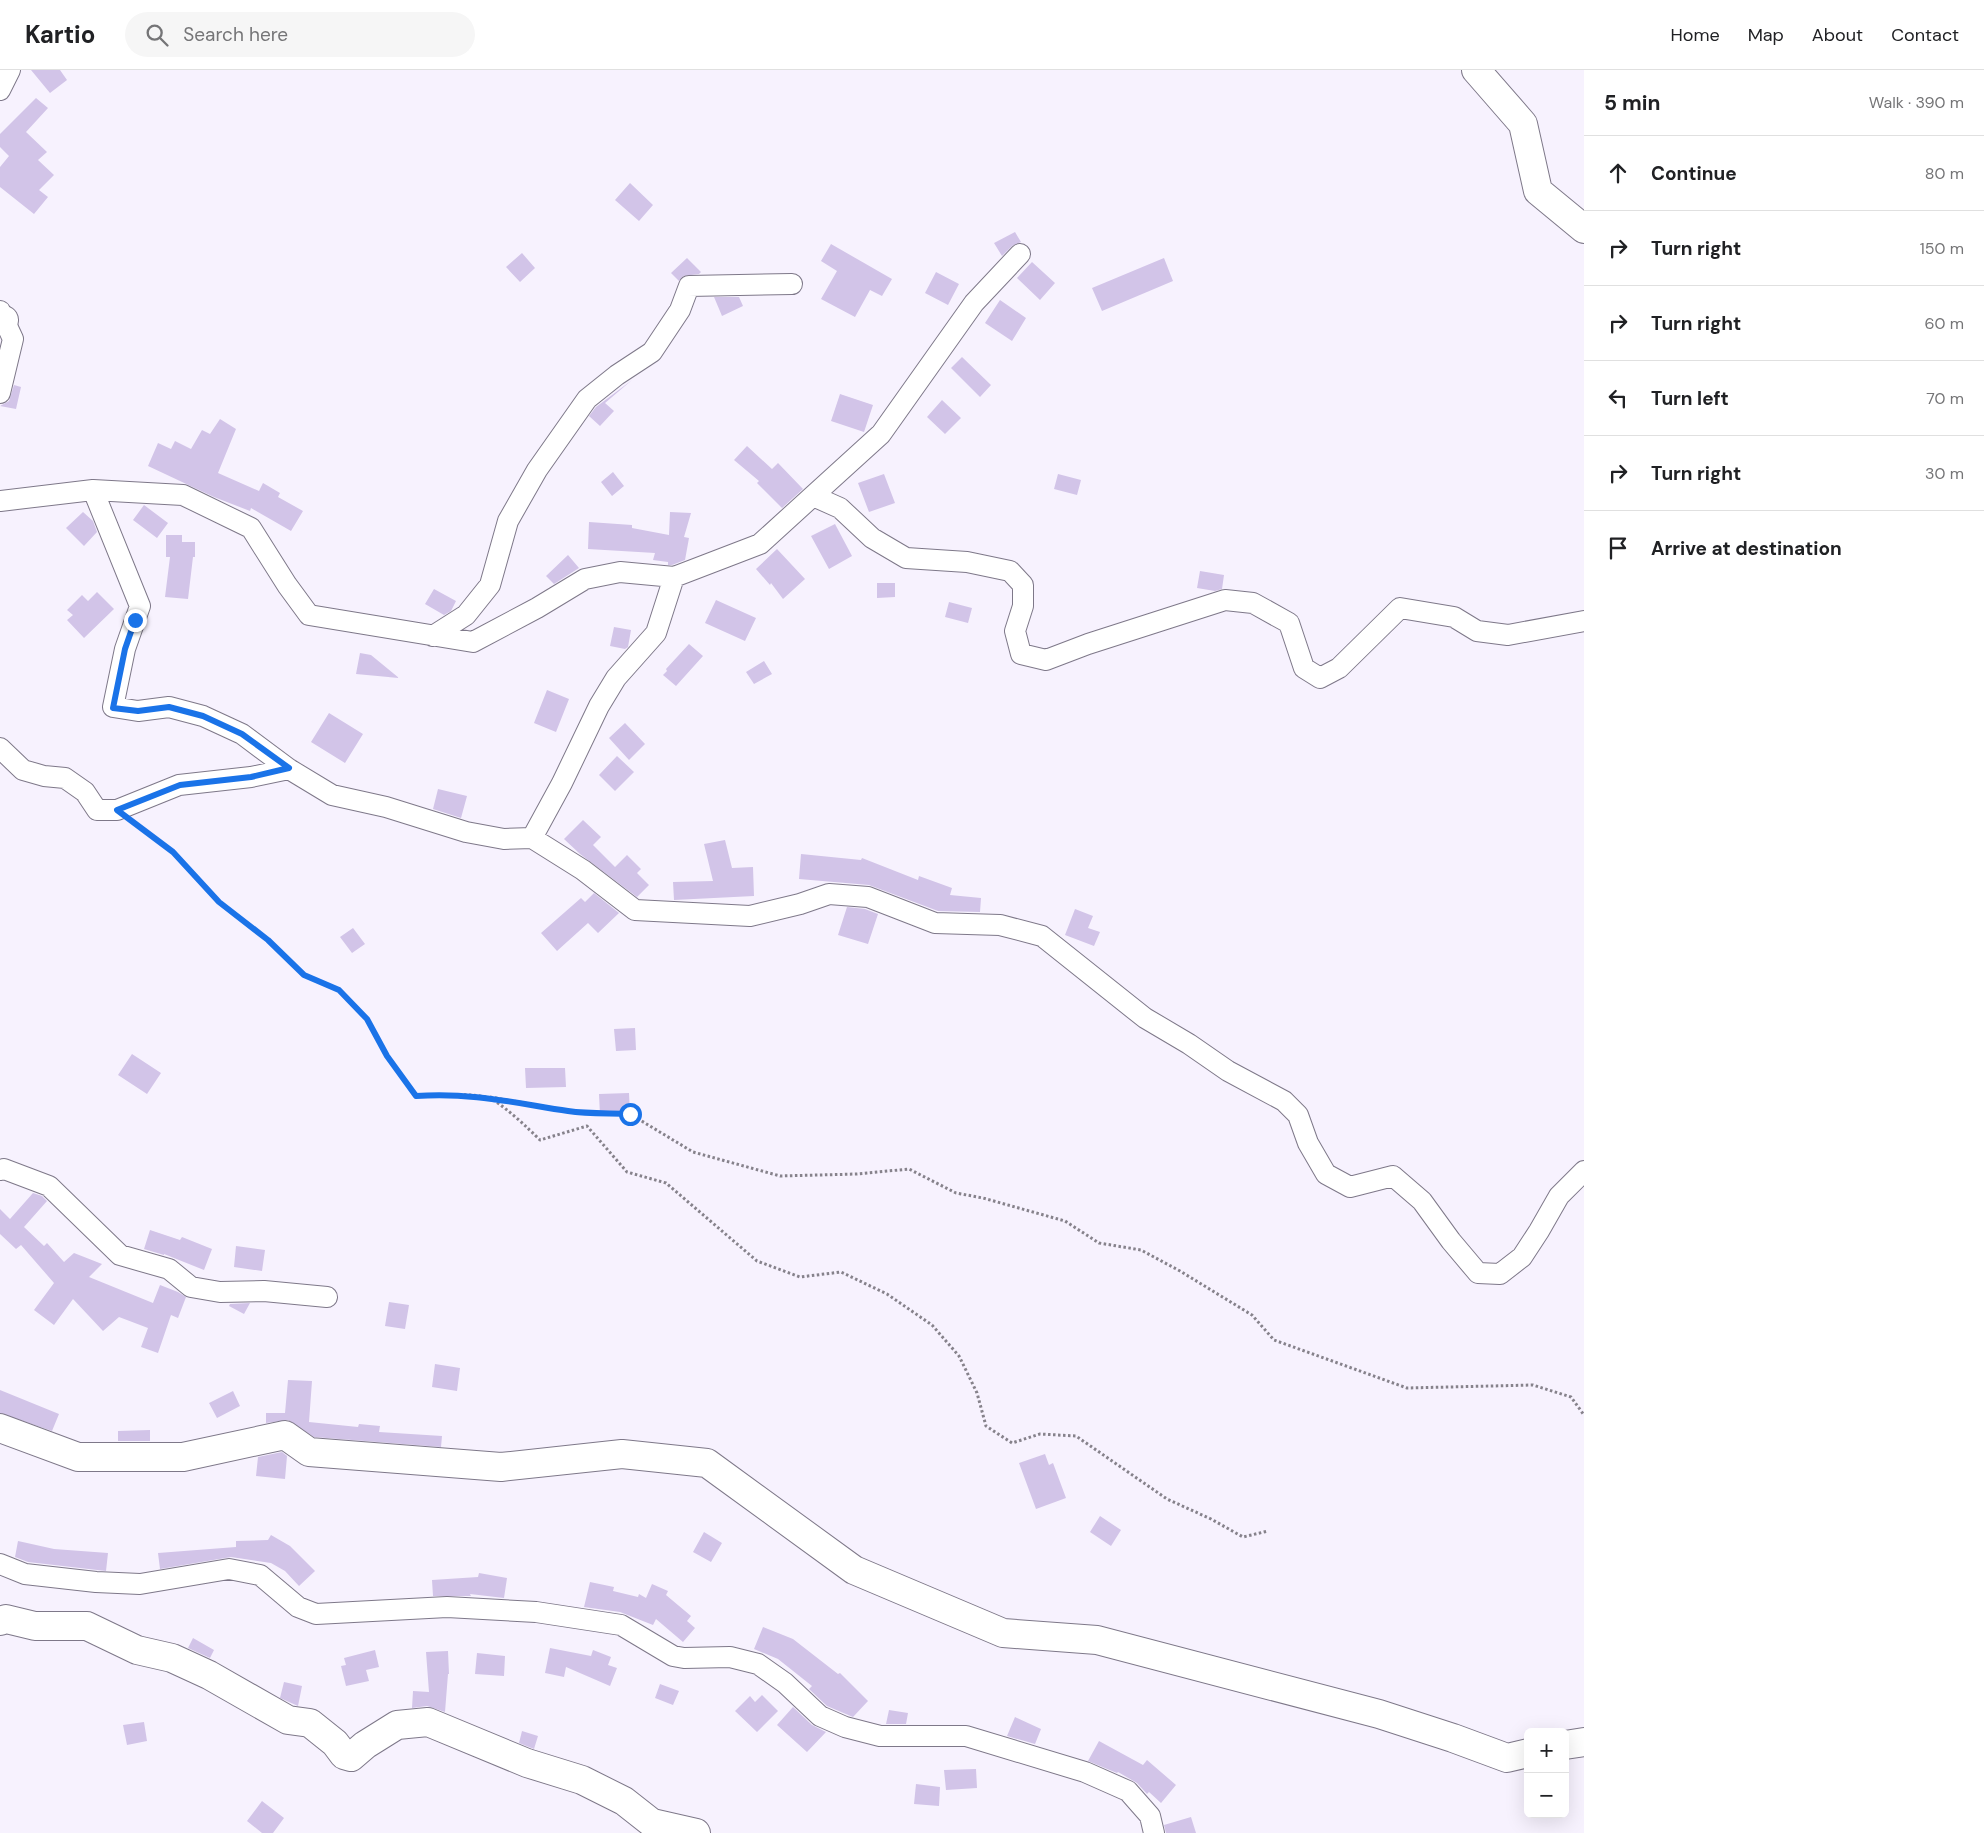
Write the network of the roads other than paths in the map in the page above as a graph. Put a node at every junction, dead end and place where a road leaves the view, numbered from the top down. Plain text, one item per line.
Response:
1 (10, 70) edge
2 (1476, 70) edge
3 (0, 90) edge
4 (1584, 229) edge
5 (1020, 254) dead end
6 (792, 284) dead end
7 (1, 317) edge
8 (0, 393) edge
9 (93, 490) junction
10 (813, 496) junction
11 (0, 501) edge
12 (674, 577) junction
13 (1584, 621) edge
14 (433, 636) junction
15 (0, 748) edge
16 (289, 768) junction
17 (532, 838) junction
18 (0, 1170) edge
19 (1584, 1171) edge
20 (327, 1297) dead end
21 (0, 1428) edge
22 (0, 1564) edge
23 (0, 1621) edge
24 (1584, 1742) edge
25 (1569, 1744) edge
26 (1524, 1754) edge
27 (645, 1828) edge
28 (696, 1833) edge
29 (1154, 1833) edge

1 - 3 street
2 - 4 street
5 - 10 street
6 - 14 street
7 - 8 street
9 - 11 street
9 - 14 street
9 - 16 street
10 - 12 street
10 - 13 street
12 - 14 street
12 - 17 street
15 - 16 street
16 - 17 street
17 - 19 street
18 - 20 street
21 - 26 street
22 - 29 street
23 - 27 street
24 - 25 street
27 - 28 street

